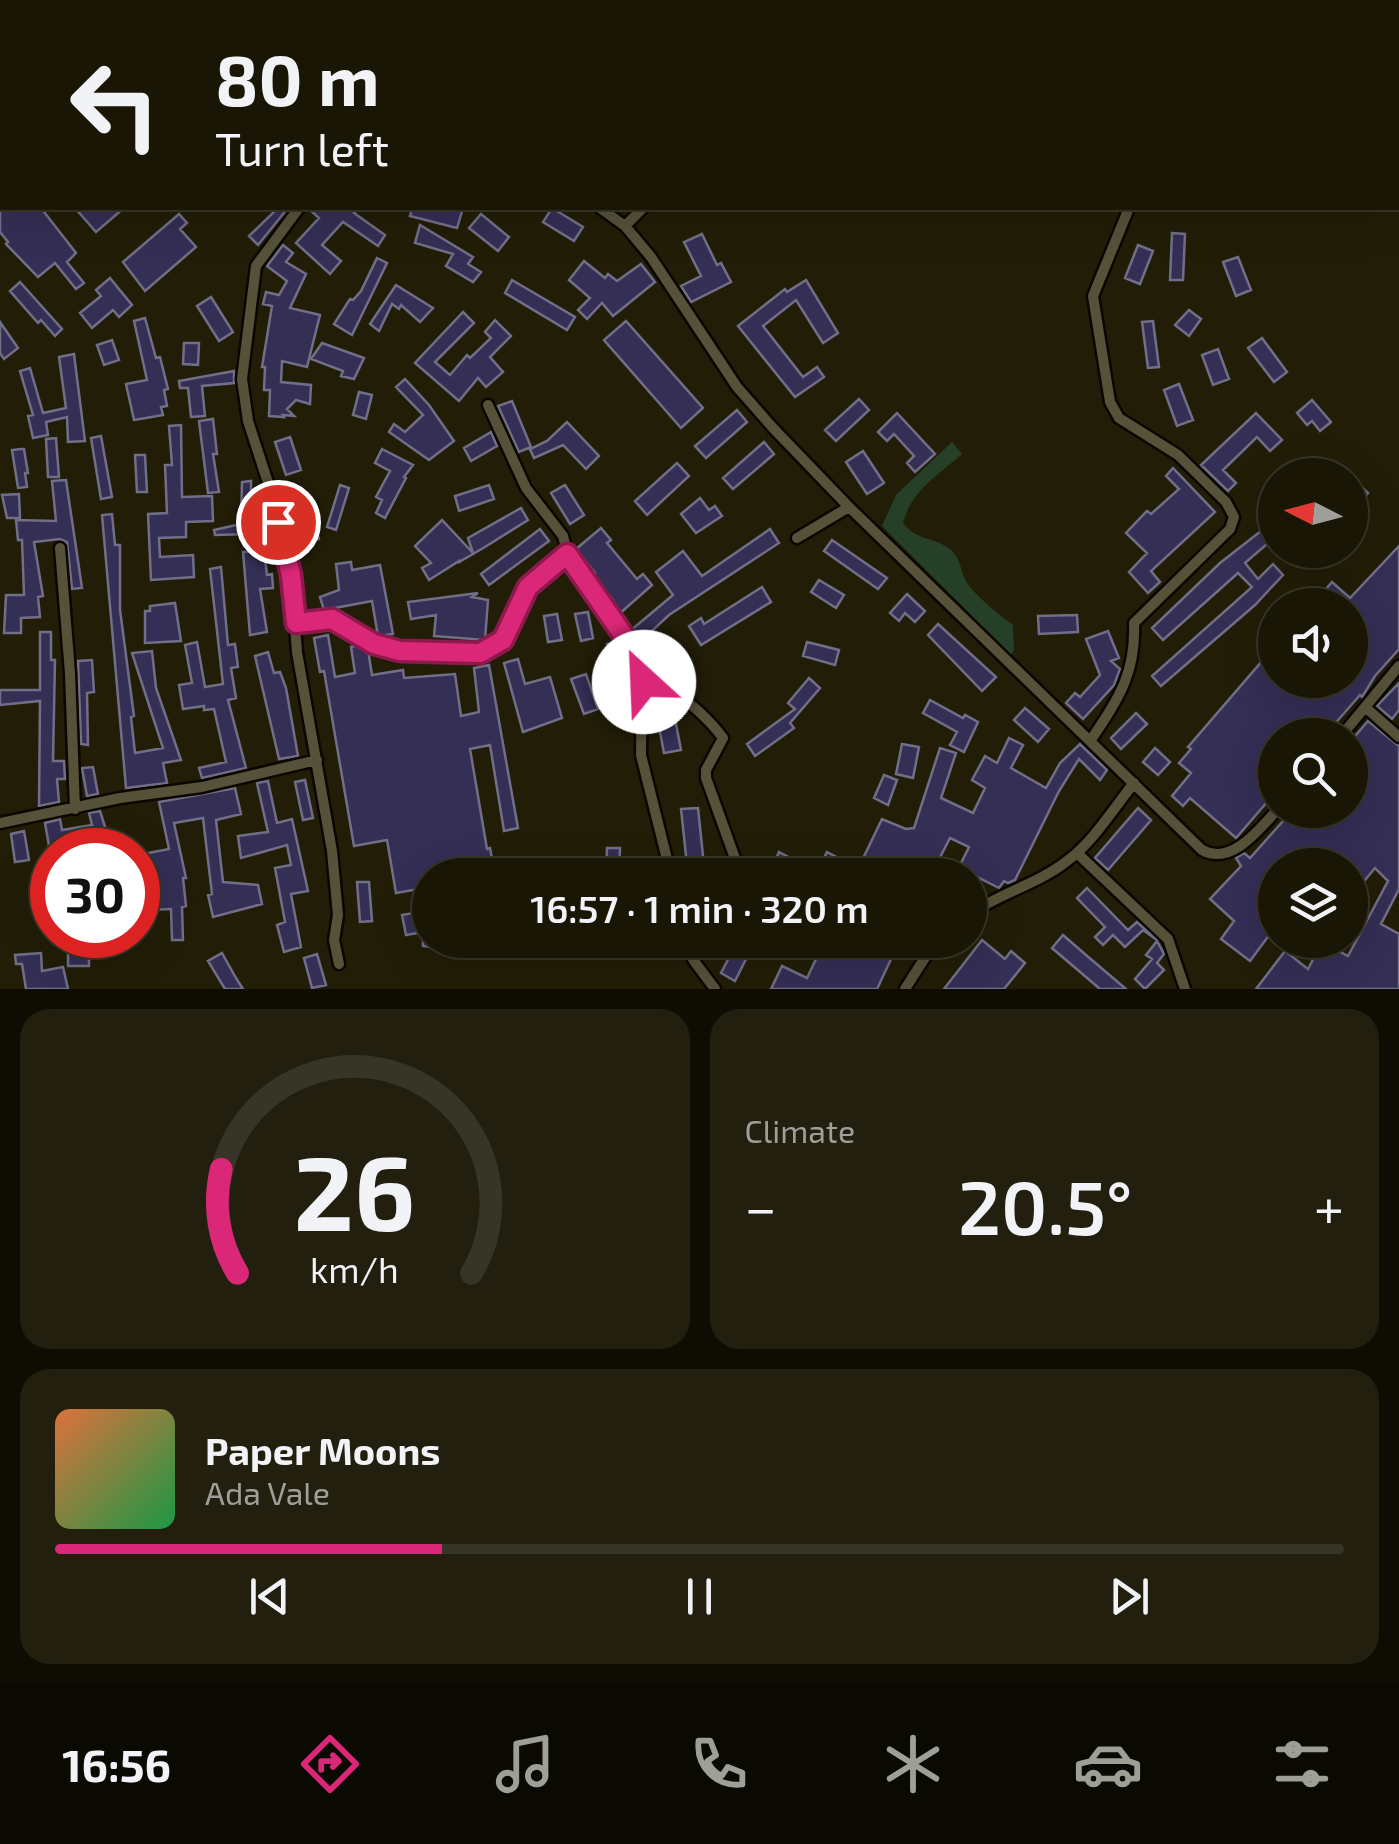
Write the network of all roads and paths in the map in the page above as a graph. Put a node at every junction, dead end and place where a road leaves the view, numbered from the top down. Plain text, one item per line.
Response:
1 (297, 210) edge
2 (603, 210) edge
3 (640, 210) edge
4 (1128, 210) edge
5 (625, 226) junction
6 (488, 406) dead end
7 (849, 507) junction
8 (797, 538) dead end
9 (60, 548) dead end
10 (567, 554) junction
11 (296, 623) junction
12 (642, 662) junction
13 (1399, 666) edge
14 (1365, 708) junction
15 (1356, 718) edge
16 (1399, 737) edge
17 (1092, 740) junction
18 (317, 760) junction
19 (1134, 784) junction
20 (74, 809) junction
21 (0, 823) edge
22 (1258, 827) edge
23 (1077, 853) junction
24 (667, 858) edge
25 (734, 858) edge
26 (987, 903) edge
27 (692, 958) edge
28 (925, 958) edge
29 (339, 964) dead end
30 (715, 989) edge
31 (905, 989) edge
32 (1185, 989) edge

1 - 11 street
2 - 5 street
3 - 5 street
4 - 17 street
5 - 7 street
6 - 10 street
7 - 8 street
7 - 17 street
9 - 20 street
10 - 11 street
10 - 12 street
11 - 18 street
12 - 24 street
12 - 25 street
13 - 14 street
14 - 15 street
14 - 16 street
17 - 19 street
18 - 20 street
18 - 29 street
19 - 22 street
19 - 23 street
20 - 21 street
23 - 26 street
23 - 32 street
27 - 30 street
28 - 31 street

